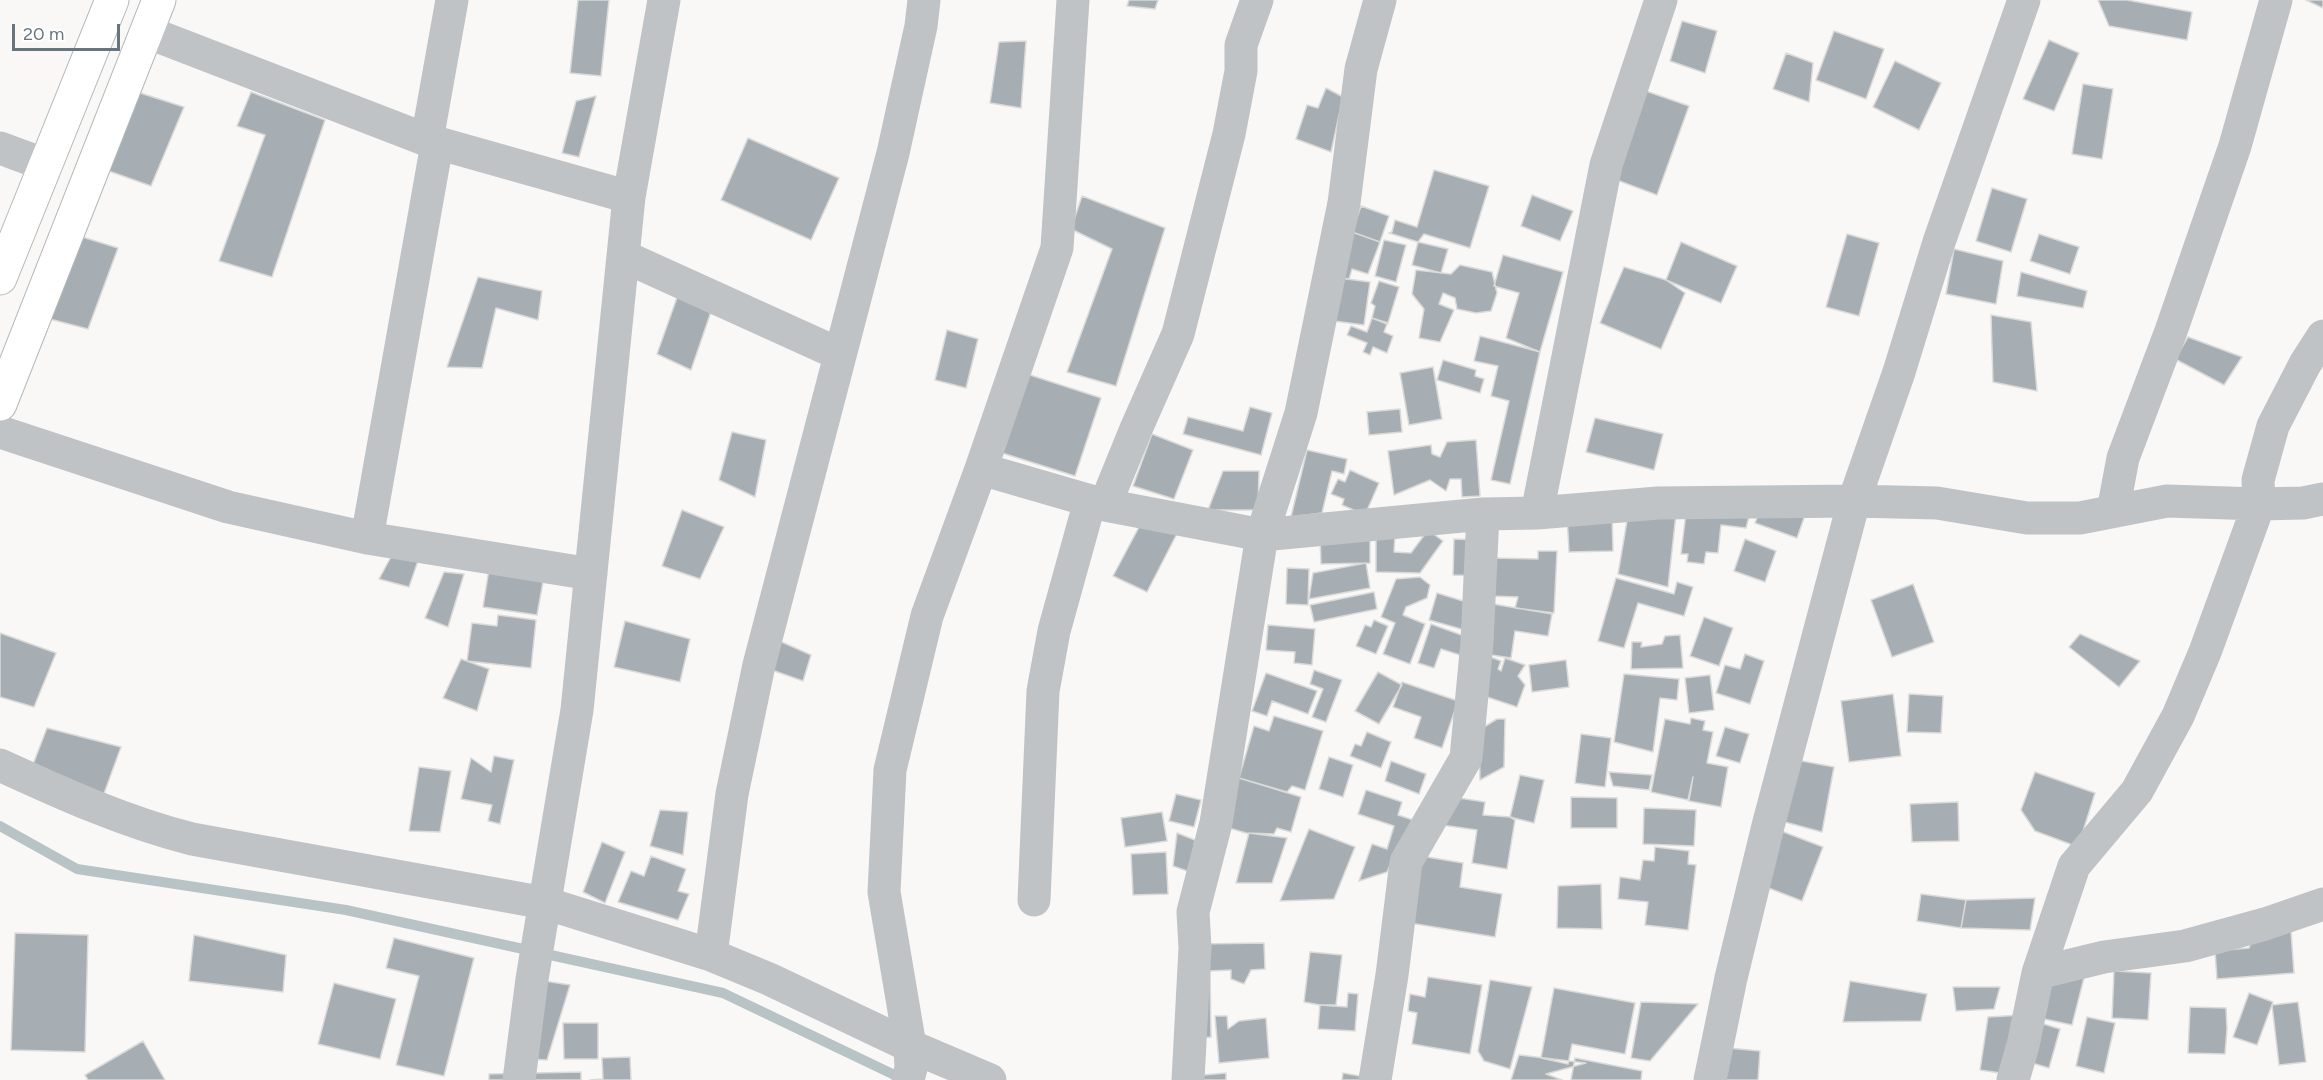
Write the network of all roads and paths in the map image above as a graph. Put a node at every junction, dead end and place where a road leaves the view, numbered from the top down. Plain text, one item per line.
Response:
1 (112, 0) edge
2 (159, 0) edge
3 (452, 0) edge
4 (664, 0) edge
5 (924, 0) edge
6 (1073, 0) edge
7 (1257, 0) edge
8 (1380, 0) edge
9 (1661, 0) edge
10 (2024, 0) edge
11 (2276, 0) edge
12 (147, 32) junction
13 (432, 142) junction
14 (0, 148) edge
15 (46, 165) junction
16 (628, 197) junction
17 (623, 256) junction
18 (0, 278) edge
19 (2323, 336) edge
20 (839, 354) junction
21 (0, 404) edge
22 (0, 432) edge
23 (981, 469) junction
24 (2323, 499) edge
25 (1854, 501) junction
26 (1098, 503) junction
27 (2259, 504) junction
28 (2113, 511) junction
29 (1538, 513) junction
30 (1483, 514) junction
31 (1262, 535) junction
32 (367, 538) junction
33 (591, 574) junction
34 (0, 765) edge
35 (1034, 900) dead end
36 (2323, 904) edge
37 (542, 918) junction
38 (711, 955) junction
39 (2038, 973) junction
40 (910, 1065) edge
41 (519, 1080) edge
42 (990, 1080) edge
43 (1188, 1080) edge
44 (1375, 1080) edge
45 (1710, 1080) edge
46 (2013, 1080) edge

1 - 15 main road
2 - 12 main road
3 - 13 street
4 - 16 street
5 - 20 street
6 - 23 street
7 - 26 street
8 - 31 street
9 - 29 street
10 - 25 street
11 - 28 street
12 - 13 street
12 - 21 main road
13 - 16 street
13 - 32 street
14 - 15 street
15 - 18 main road
16 - 17 street
17 - 20 street
17 - 33 street
19 - 27 street
20 - 38 street
22 - 32 street
23 - 26 street
23 - 40 street
24 - 27 street
25 - 28 street
25 - 29 street
25 - 45 street
26 - 31 street
26 - 35 street
27 - 28 street
27 - 39 street
29 - 30 street
30 - 31 street
30 - 44 street
31 - 43 street
32 - 33 street
33 - 37 street
34 - 37 street
36 - 39 street
37 - 38 street
37 - 41 street
38 - 40 street
39 - 46 street
40 - 42 street

